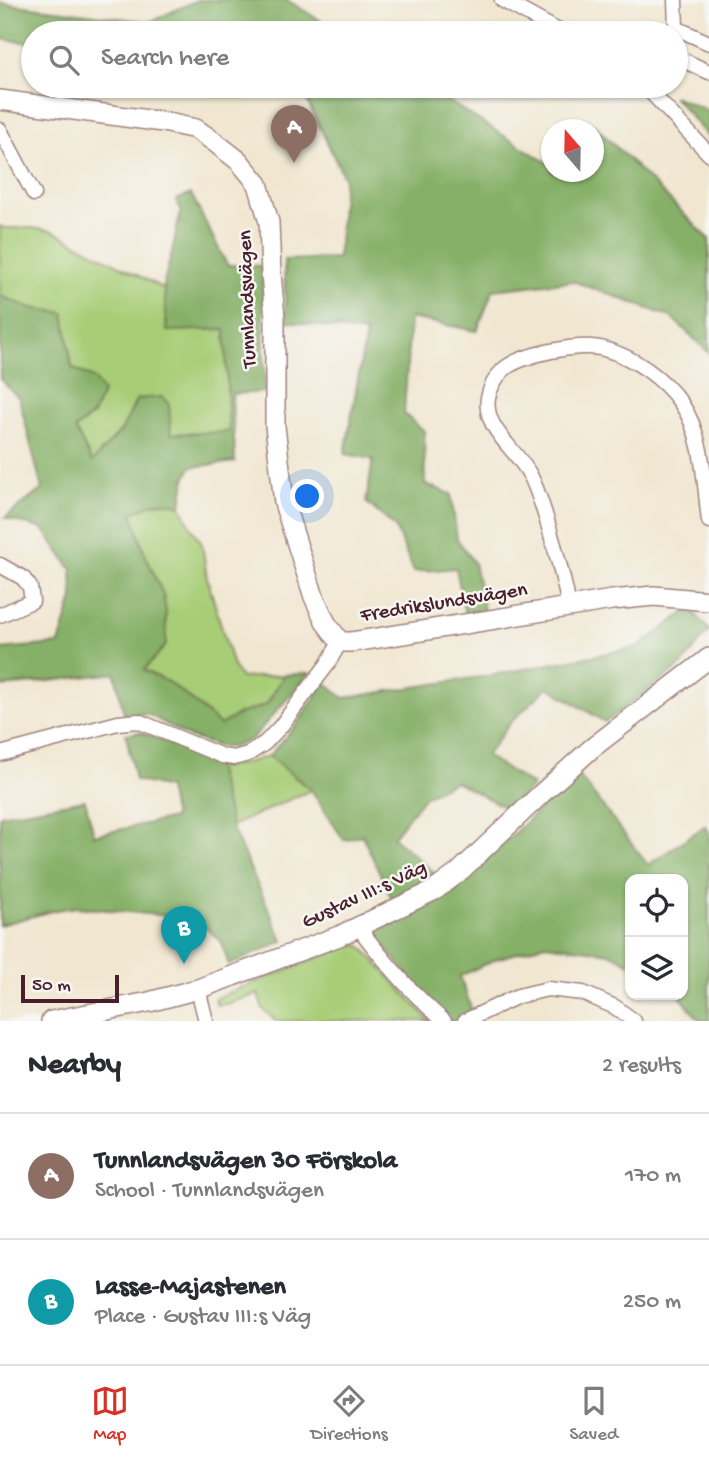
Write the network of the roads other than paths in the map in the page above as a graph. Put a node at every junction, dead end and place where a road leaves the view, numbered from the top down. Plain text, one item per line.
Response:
1 (502, 0) edge
2 (675, 0) edge
3 (540, 21) edge
4 (674, 21) edge
5 (688, 35) edge
6 (709, 43) edge
7 (688, 62) edge
8 (709, 72) edge
9 (656, 98) edge
10 (0, 100) edge
11 (0, 130) edge
12 (709, 154) edge
13 (34, 194) dead end
14 (709, 521) edge
15 (0, 565) edge
16 (709, 601) edge
17 (569, 607) junction
18 (0, 615) edge
19 (340, 642) junction
20 (709, 658) edge
21 (0, 754) edge
22 (359, 928) junction
23 (198, 989) junction
24 (51, 1021) edge
25 (206, 1021) edge
26 (444, 1021) edge
27 (465, 1021) edge
28 (634, 1021) edge

1 - 3 street
2 - 4 street
5 - 6 street
7 - 8 street
9 - 12 street
10 - 19 street, Tunnlandsvägen
11 - 13 street
14 - 17 street
15 - 18 street
16 - 17 street, Fredrikslundsvägen
17 - 19 street, Fredrikslundsvägen
19 - 21 street, Fredrikslundsvägen
20 - 22 street, Gustav III:s Väg
22 - 23 street, Gustav III:s Väg
22 - 26 street
23 - 24 street, Gustav III:s Väg
23 - 25 street
27 - 28 street

